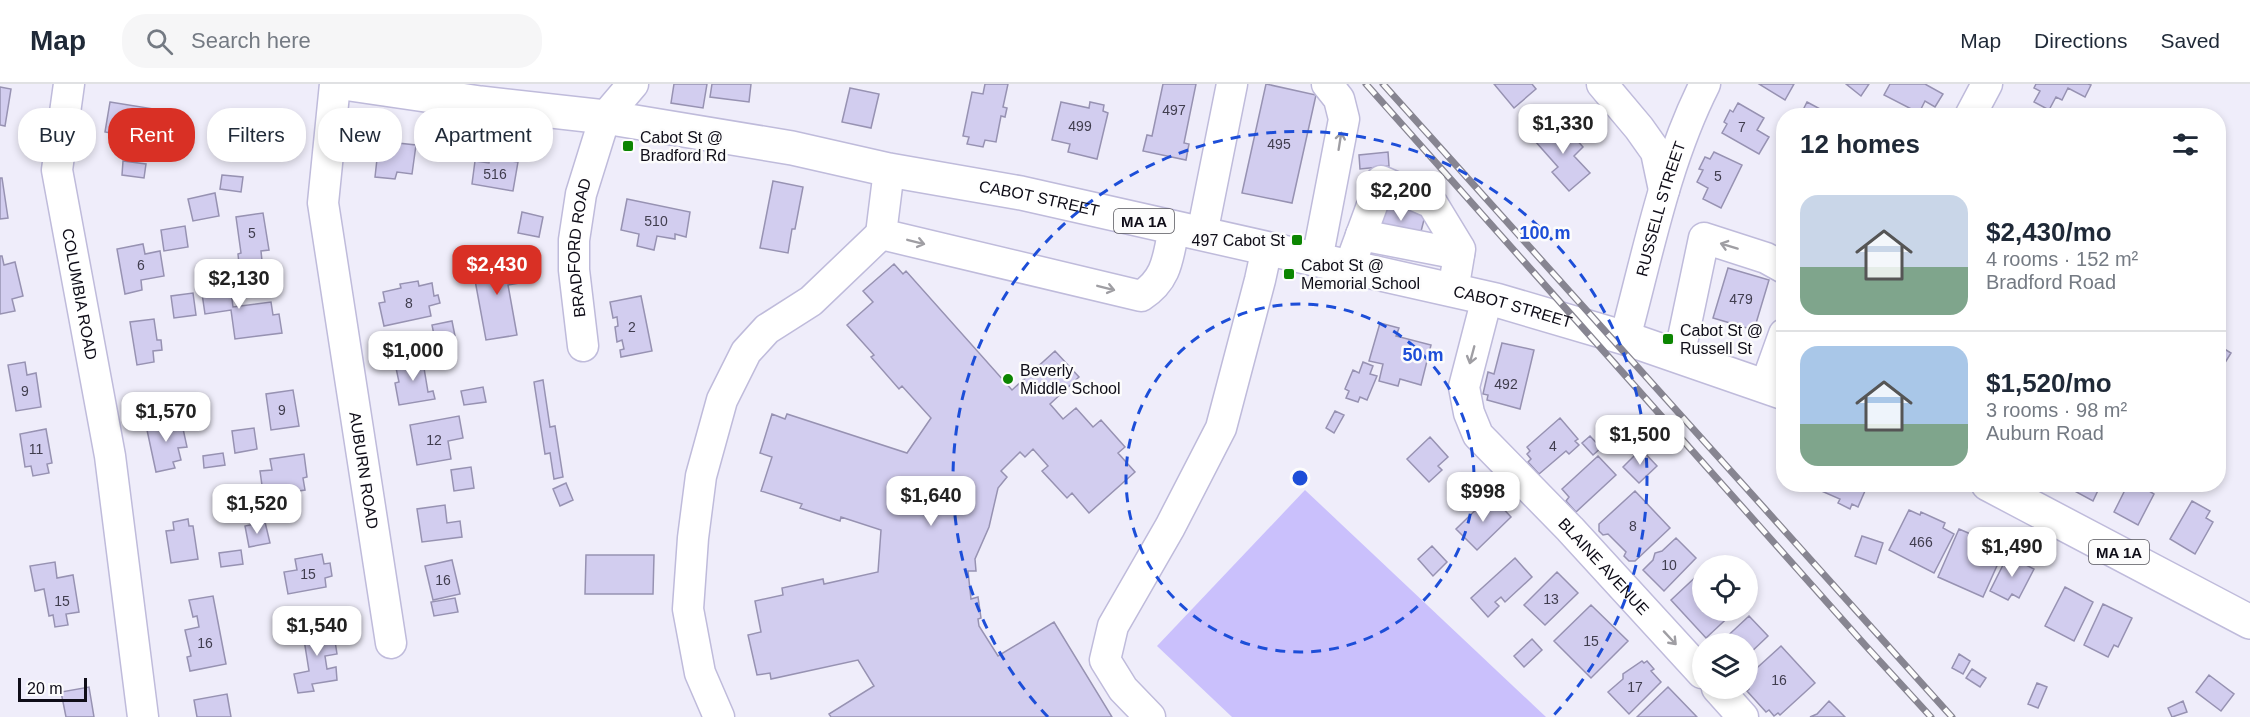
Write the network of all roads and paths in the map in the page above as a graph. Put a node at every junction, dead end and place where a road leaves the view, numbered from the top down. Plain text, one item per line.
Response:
1 (69, 84) edge
2 (335, 84) edge
3 (350, 84) edge
4 (633, 84) edge
5 (1232, 84) edge
6 (1327, 84) edge
7 (1602, 84) edge
8 (1705, 84) edge
9 (1987, 84) edge
10 (480, 94) edge
11 (1974, 108) edge
12 (605, 117) junction
13 (889, 170) junction
14 (1664, 190) junction
15 (1188, 231) junction
16 (881, 234) junction
17 (1361, 235) junction
18 (1267, 248) junction
19 (1459, 254) junction
20 (1317, 260) junction
21 (1776, 264) edge
22 (1349, 268) junction
23 (1453, 291) junction
24 (1487, 298) junction
25 (1625, 338) junction
26 (583, 346) dead end
27 (1680, 357) junction
28 (1774, 390) edge
29 (2003, 492) edge
30 (2250, 622) edge
31 (392, 643) dead end
32 (1692, 662) edge
33 (1727, 699) edge
34 (143, 717) edge
35 (719, 717) edge
36 (1150, 717) edge
37 (1743, 717) edge

1 - 34 street, COLUMBIA ROAD
2 - 31 street, AUBURN ROAD
3 - 10 highway, CABOT STREET / MA 1A
4 - 12 street
5 - 15 street
20 -> 6 street
7 - 14 street
8 - 14 street, RUSSELL STREET
9 - 11 street
10 - 12 highway, CABOT STREET / MA 1A
12 - 13 highway, CABOT STREET / MA 1A
12 - 26 street, BRADFORD ROAD
13 - 15 highway, CABOT STREET / MA 1A
13 - 16 street
14 - 25 street, RUSSELL STREET
16 -> 15 street
15 - 18 highway, CABOT STREET / MA 1A
16 - 35 street
17 - 19 street
17 - 19 street
17 - 22 street
18 - 20 highway, CABOT STREET / MA 1A
18 - 36 street
19 - 23 street
20 - 22 highway, CABOT STREET / MA 1A
21 -> 27 street
22 - 23 highway, CABOT STREET / MA 1A
23 - 24 highway, CABOT STREET / MA 1A
24 - 25 highway, CABOT STREET / MA 1A
24 -> 32 street, BLAINE AVENUE
25 - 27 highway, CABOT STREET / MA 1A
27 - 28 highway, CABOT STREET / MA 1A
29 - 30 highway, MA 1A
33 - 37 street

